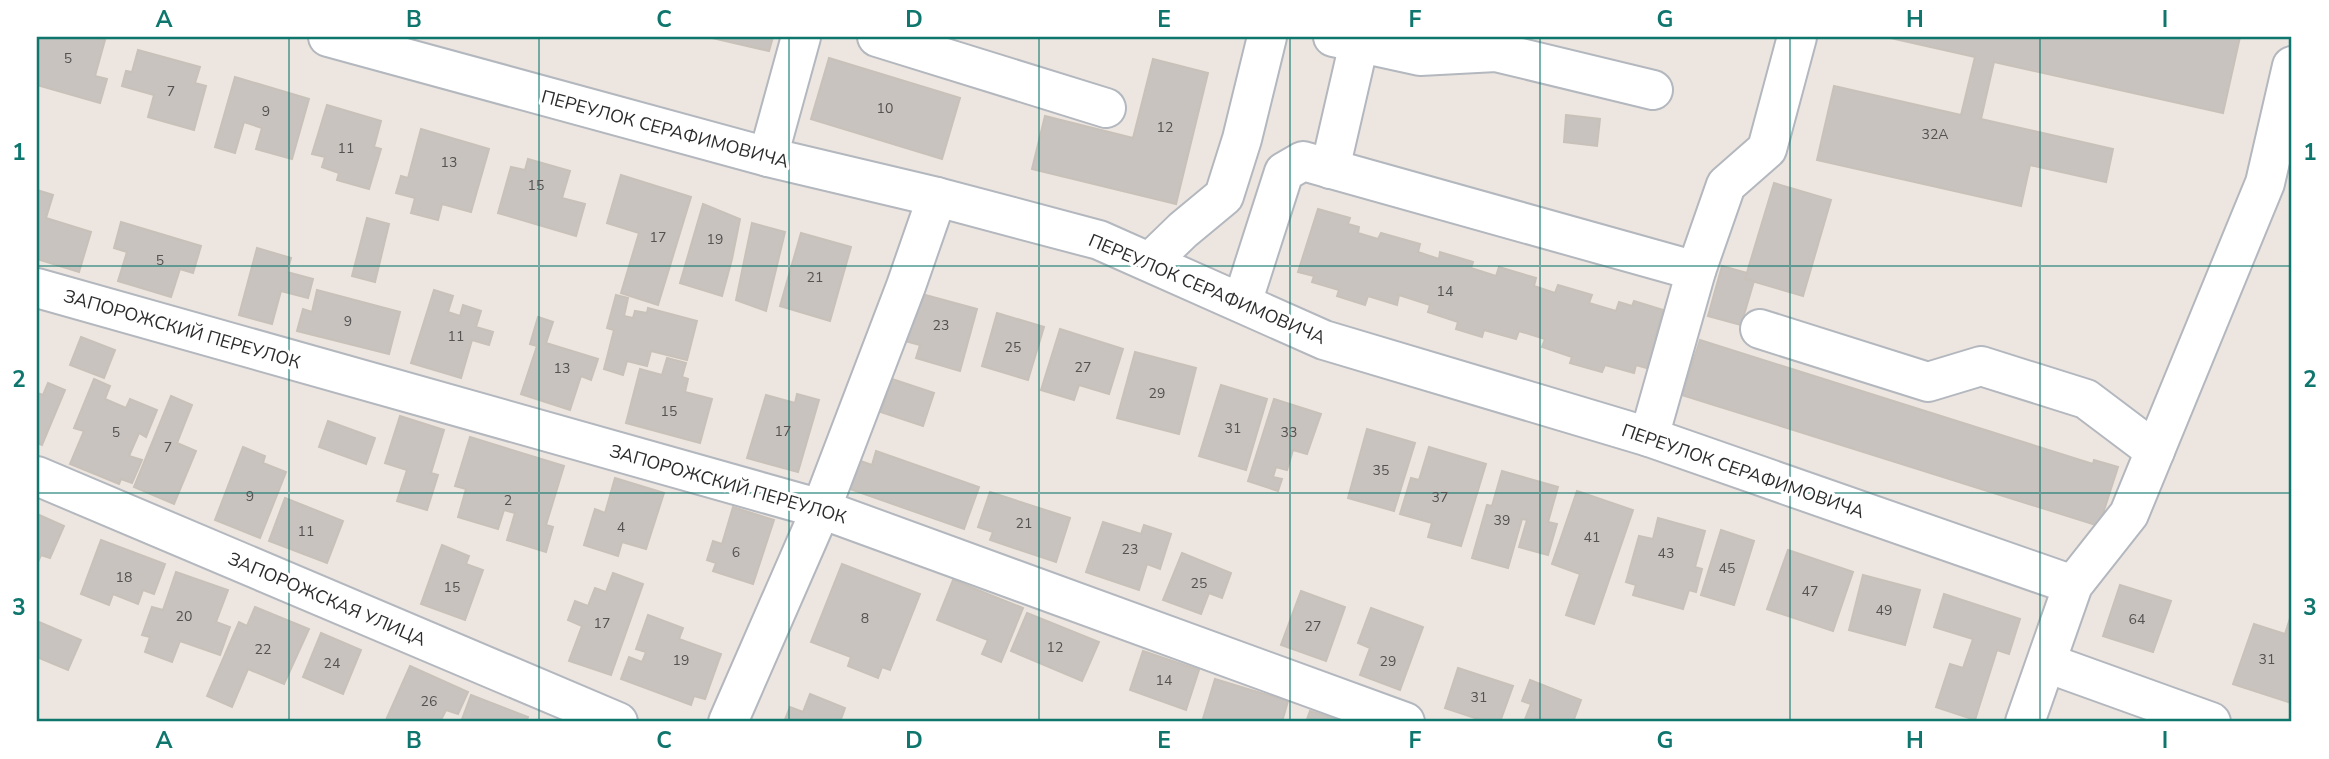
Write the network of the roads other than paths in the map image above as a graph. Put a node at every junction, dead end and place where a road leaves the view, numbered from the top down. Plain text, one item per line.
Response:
1 (328, 37) edge
2 (801, 37) edge
3 (877, 37) edge
4 (1267, 37) edge
5 (1797, 37) edge
6 (1346, 40) edge
7 (2292, 66) edge
8 (1653, 90) dead end
9 (1106, 108) dead end
10 (768, 158) junction
11 (1330, 169) junction
12 (937, 197) junction
13 (1150, 262) junction
14 (1696, 271) junction
15 (37, 288) edge
16 (1242, 303) junction
17 (1760, 329) dead end
18 (1649, 437) junction
19 (2155, 451) junction
20 (37, 476) edge
21 (821, 509) junction
22 (2073, 585) junction
23 (2047, 663) junction
24 (618, 722) edge
25 (728, 722) edge
26 (1405, 722) edge
27 (2025, 722) edge
28 (2211, 722) edge

1 - 10 street, ПЕРЕУЛОК СЕРАФИМОВИЧА
2 - 10 street
3 - 9 street
4 - 13 street
5 - 14 street
6 - 8 street
6 - 11 street
7 - 19 street
10 - 12 street, ПЕРЕУЛОК СЕРАФИМОВИЧА
11 - 14 street
11 - 16 street
12 - 13 street, ПЕРЕУЛОК СЕРАФИМОВИЧА
12 - 21 street
13 - 16 street, ПЕРЕУЛОК СЕРАФИМОВИЧА
14 - 18 street
15 - 21 street, ЗАПОРОЖСКИЙ ПЕРЕУЛОК
16 - 18 street, ПЕРЕУЛОК СЕРАФИМОВИЧА
17 - 19 street
18 - 22 street, ПЕРЕУЛОК СЕРАФИМОВИЧА
19 - 22 street
20 - 24 street, ЗАПОРОЖСКАЯ УЛИЦА
21 - 25 street
21 - 26 street, ЗАПОРОЖСКИЙ ПЕРЕУЛОК
22 - 23 street
23 - 27 street
23 - 28 street

